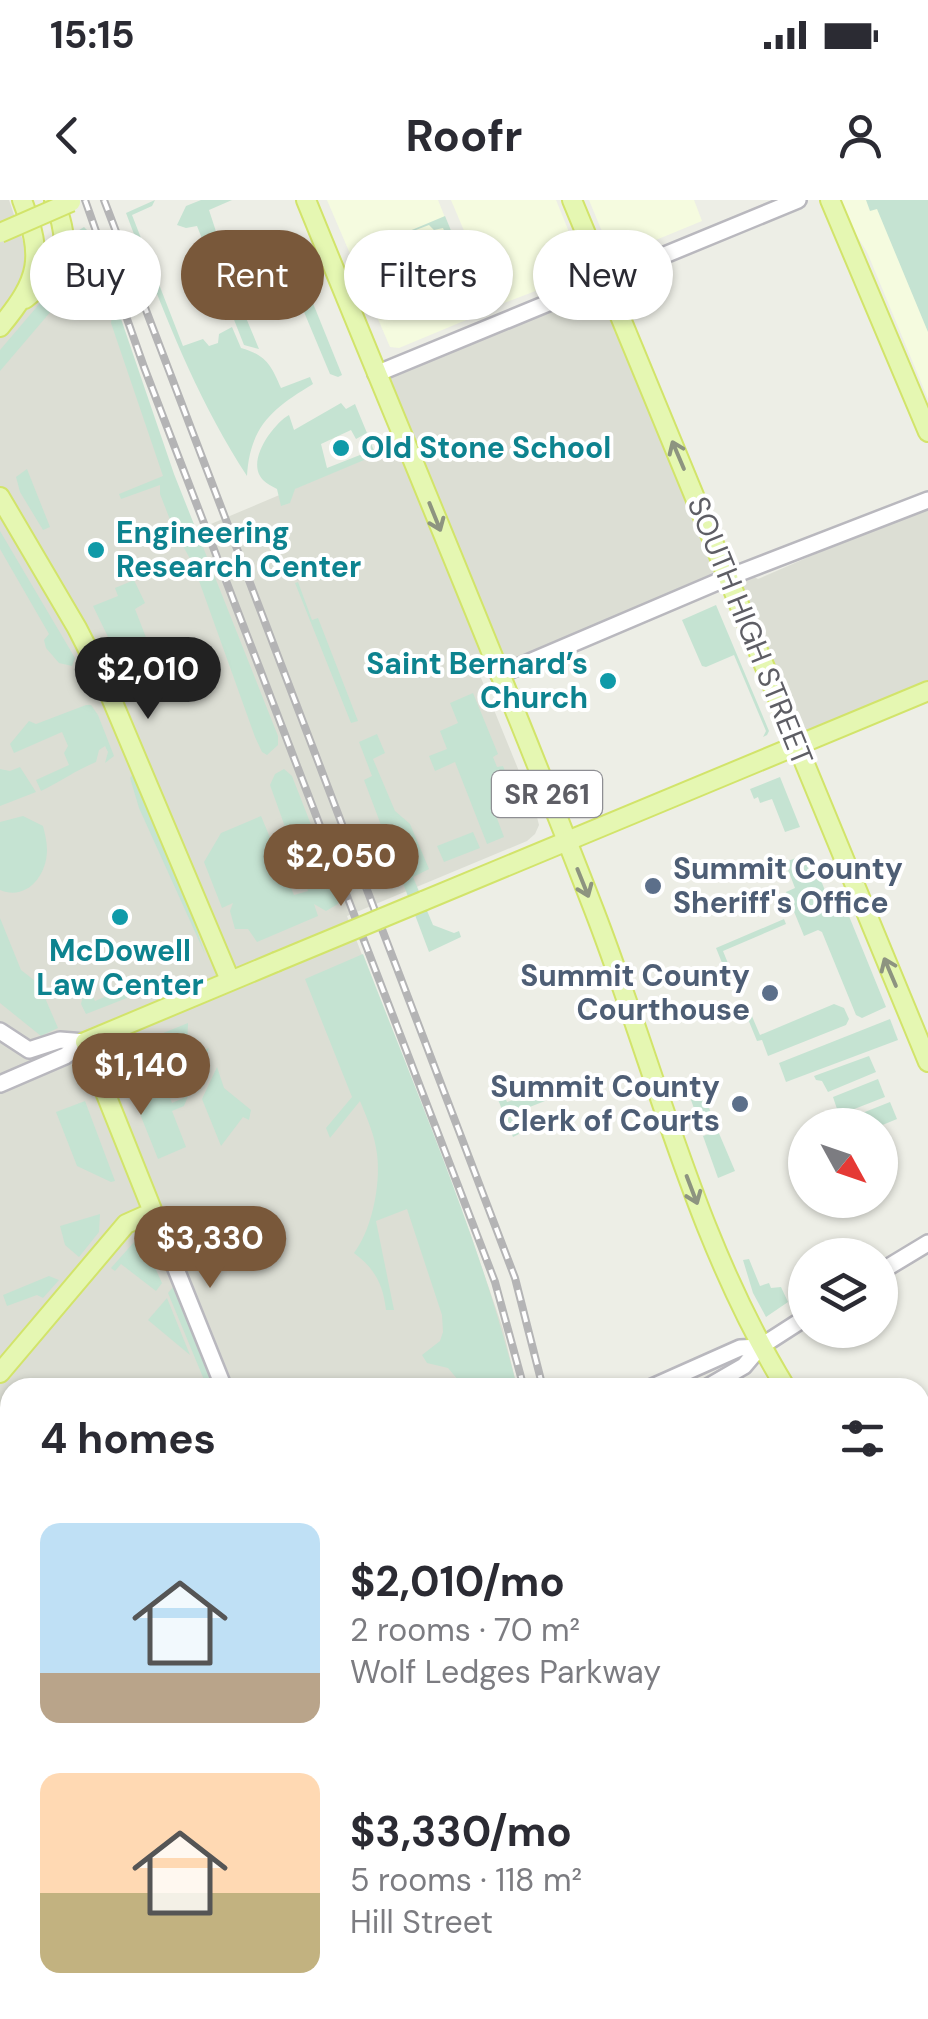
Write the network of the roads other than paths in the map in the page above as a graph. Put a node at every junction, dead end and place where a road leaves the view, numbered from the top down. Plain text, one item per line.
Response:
1 (22, 200) edge
2 (54, 200) edge
3 (76, 200) edge
4 (306, 200) edge
5 (572, 200) edge
6 (798, 200) edge
7 (830, 200) edge
8 (584, 230) edge
9 (0, 233) edge
10 (673, 252) edge
11 (21, 302) junction
12 (533, 310) edge
13 (622, 320) edge
14 (0, 327) edge
15 (376, 374) junction
16 (928, 432) edge
17 (0, 497) edge
18 (928, 500) edge
19 (729, 577) junction
20 (499, 675) junction
21 (928, 691) edge
22 (796, 744) junction
23 (566, 842) junction
24 (230, 980) junction
25 (0, 1031) edge
26 (85, 1042) junction
27 (927, 1058) edge
28 (0, 1084) edge
29 (153, 1212) junction
30 (928, 1243) edge
31 (898, 1261) edge
32 (788, 1329) edge
33 (760, 1346) junction
34 (0, 1373) edge
35 (220, 1378) edge
36 (672, 1378) edge
37 (723, 1378) edge
38 (780, 1378) edge

1 - 11 main road
2 - 11 main road
3 - 9 main road, bridge
4 - 15 main road, SR 261
5 - 8 main road, SOUTH HIGH STREET
6 - 10 street
7 - 16 main road
11 - 14 main road
12 - 15 street
19 -> 13 main road, SOUTH HIGH STREET
15 -> 20 main road, SR 261
17 - 24 main road
18 - 19 street
19 - 20 street
19 - 22 main road, SOUTH HIGH STREET
20 - 23 main road, SR 261
21 - 22 main road
22 - 23 main road
27 -> 22 main road, SOUTH HIGH STREET
23 - 24 main road, bridge
23 -> 33 main road, SR 261
24 - 26 main road
25 - 26 street
26 - 28 street
26 - 29 main road
29 - 34 main road
29 - 35 street
30 - 31 street
32 - 33 street
33 - 36 street
33 - 37 street
33 - 38 main road, SR 261

